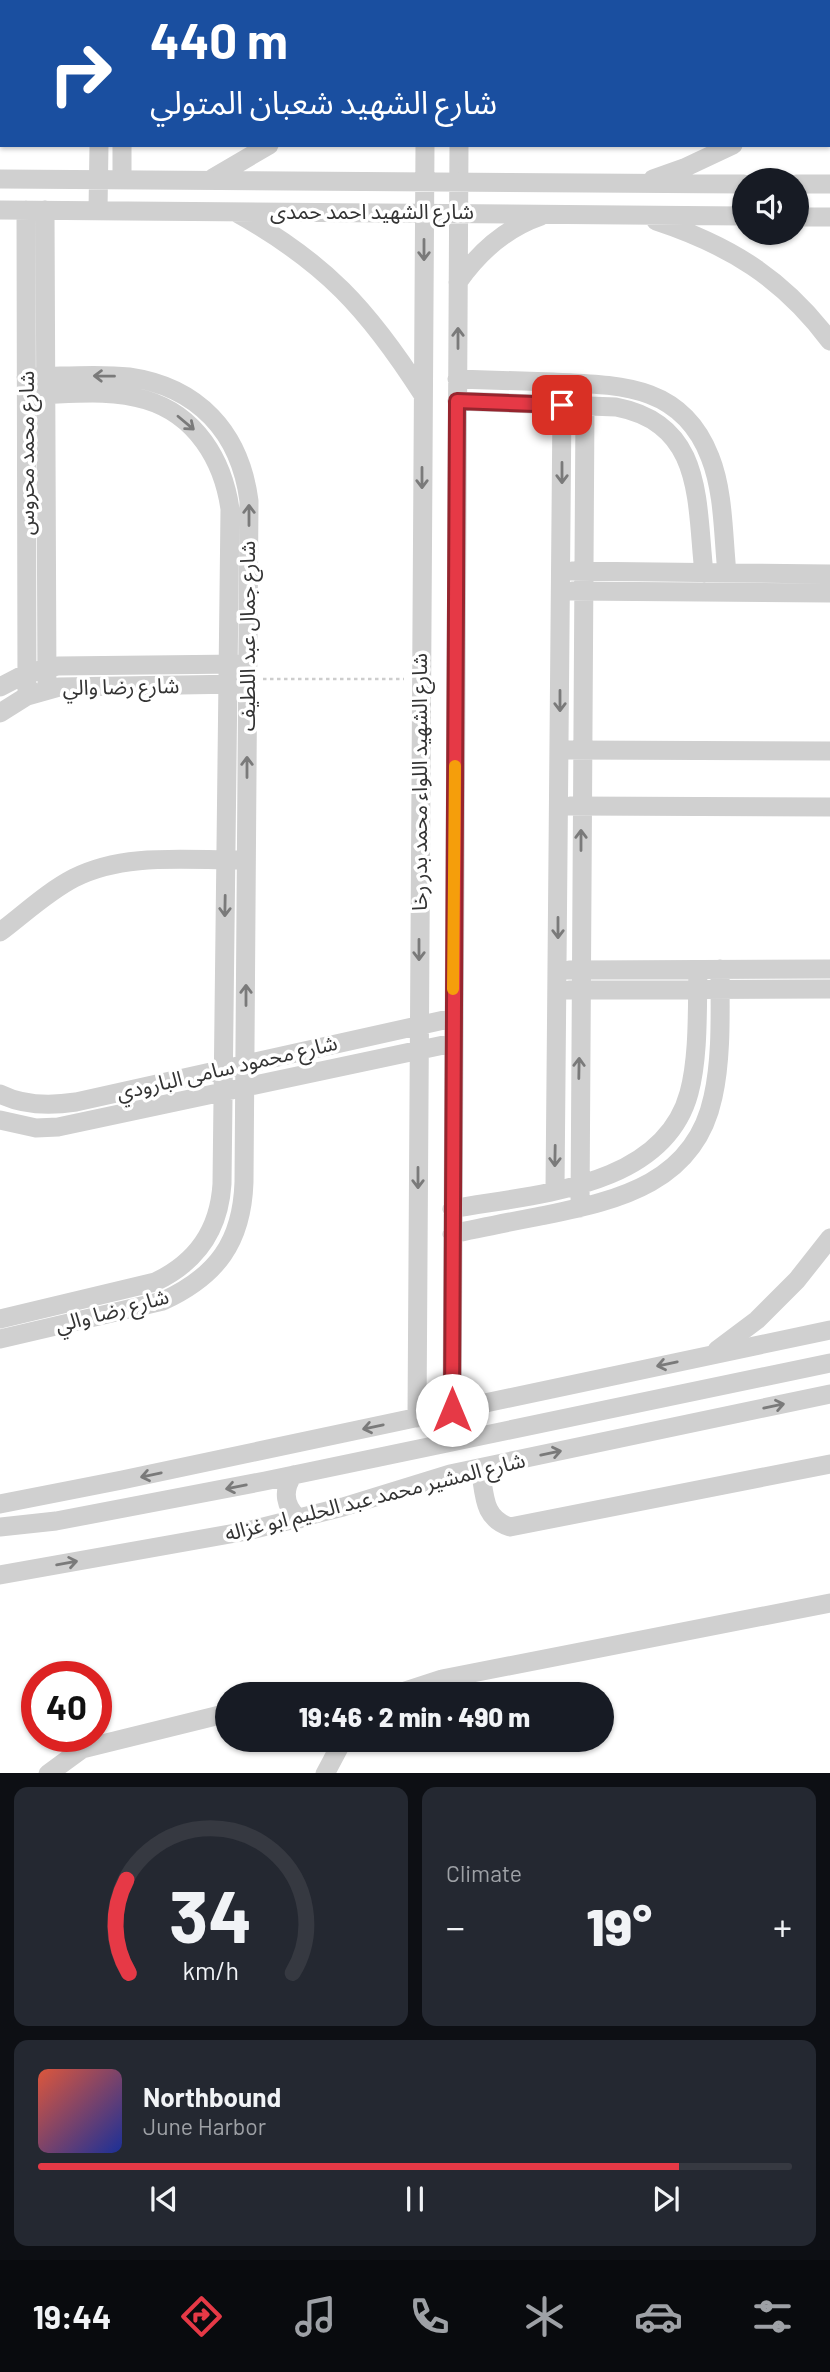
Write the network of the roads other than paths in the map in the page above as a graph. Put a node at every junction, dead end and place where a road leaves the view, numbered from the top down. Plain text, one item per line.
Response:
1 (99, 147) edge
2 (122, 147) edge
3 (266, 147) edge
4 (425, 147) edge
5 (459, 147) edge
6 (729, 147) edge
7 (0, 179) edge
8 (99, 180) junction
9 (122, 180) junction
10 (209, 180) junction
11 (425, 182) junction
12 (459, 182) junction
13 (640, 183) junction
14 (732, 184) edge
15 (809, 184) edge
16 (830, 184) edge
17 (0, 210) edge
18 (36, 210) junction
19 (99, 210) junction
20 (234, 212) junction
21 (424, 212) junction
22 (458, 212) junction
23 (550, 214) junction
24 (638, 215) junction
25 (732, 216) edge
26 (809, 217) edge
27 (830, 217) edge
28 (458, 282) junction
29 (830, 341) edge
30 (457, 379) junction
31 (36, 386) junction
32 (423, 395) junction
33 (457, 401) junction
34 (562, 405) junction
35 (585, 406) junction
36 (704, 573) junction
37 (727, 573) junction
38 (830, 574) edge
39 (561, 581) junction
40 (583, 581) junction
41 (830, 593) edge
42 (228, 664) junction
43 (47, 667) junction
44 (27, 673) junction
45 (248, 676) junction
46 (228, 685) junction
47 (0, 687) edge
48 (47, 689) junction
49 (27, 696) junction
50 (0, 713) edge
51 (559, 750) junction
52 (582, 750) junction
53 (830, 751) edge
54 (559, 806) junction
55 (581, 806) junction
56 (830, 807) edge
57 (226, 860) junction
58 (247, 860) junction
59 (0, 932) edge
60 (720, 969) junction
61 (830, 969) edge
62 (698, 979) junction
63 (557, 980) junction
64 (580, 980) junction
65 (720, 989) junction
66 (830, 989) edge
67 (453, 1018) junction
68 (419, 1026) junction
69 (453, 1043) junction
70 (418, 1051) junction
71 (245, 1063) junction
72 (223, 1068) junction
73 (245, 1086) junction
74 (223, 1091) junction
75 (0, 1094) edge
76 (0, 1120) edge
77 (578, 1185) junction
78 (555, 1190) junction
79 (580, 1208) junction
80 (452, 1209) junction
81 (452, 1234) junction
82 (830, 1238) edge
83 (100, 1305) junction
84 (0, 1319) edge
85 (830, 1330) edge
86 (0, 1339) edge
87 (712, 1354) junction
88 (830, 1363) edge
89 (830, 1394) edge
90 (452, 1410) junction
91 (417, 1418) junction
92 (830, 1464) edge
93 (480, 1468) junction
94 (293, 1475) junction
95 (265, 1481) junction
96 (0, 1504) edge
97 (299, 1519) junction
98 (275, 1525) junction
99 (0, 1527) edge
100 (0, 1575) edge
101 (830, 1603) edge
102 (429, 1682) edge
103 (215, 1716) edge
104 (337, 1752) edge
105 (48, 1773) edge
106 (326, 1773) edge

1 - 8 street
2 - 9 street
3 - 10 street
4 - 11 street, شارع الشهيد اللواء محمد بدر رخا
5 - 12 street, شارع الشهيد اللواء محمد بدر رخا
6 - 13 street
7 - 8 street, شارع الشهيد احمد حمدى
8 - 9 street, شارع الشهيد احمد حمدى
8 - 19 street
9 - 10 street, شارع الشهيد احمد حمدى
10 - 11 street, شارع الشهيد احمد حمدى
11 - 12 street, شارع الشهيد احمد حمدى
11 - 21 street, شارع الشهيد اللواء محمد بدر رخا
12 - 13 street, شارع الشهيد احمد حمدى
12 - 22 street, شارع الشهيد اللواء محمد بدر رخا
13 - 14 street, شارع الشهيد احمد حمدى
15 - 16 street
17 - 18 street, شارع الشهيد احمد حمدى
18 - 19 street, شارع الشهيد احمد حمدى
18 - 31 street, شارع محمد محروس
19 - 20 street, شارع الشهيد احمد حمدى
20 - 21 street, شارع الشهيد احمد حمدى
20 - 32 street
21 - 22 street, شارع الشهيد احمد حمدى
21 -> 32 street, شارع الشهيد اللواء محمد بدر رخا
22 - 23 street, شارع الشهيد احمد حمدى
22 - 28 street, شارع الشهيد اللواء محمد بدر رخا
23 - 24 street, شارع الشهيد احمد حمدى
23 - 28 street
24 - 25 street, شارع الشهيد احمد حمدى
24 - 29 street
26 - 27 street
30 -> 28 street, شارع الشهيد اللواء محمد بدر رخا
30 - 33 street, شارع الشهيد اللواء محمد بدر رخا
30 - 37 street
31 -> 42 street, شارع جمال عبد اللطيف
31 - 43 street, شارع محمد محروس
31 - 44 street, شارع محمد محروس
45 -> 31 street, شارع جمال عبد اللطيف
32 -> 68 street, شارع الشهيد اللواء محمد بدر رخا
33 - 34 street
33 - 67 street, شارع الشهيد اللواء محمد بدر رخا
34 - 35 street
34 -> 39 street
35 - 36 street
35 - 40 street
36 - 37 street
36 - 40 street
37 - 38 street
39 - 40 street
39 -> 51 street
40 - 41 street
40 - 52 street
42 - 43 street, شارع رضا والي
42 - 45 street, شارع رضا والي
42 - 46 street, شارع جمال عبد اللطيف
43 - 44 street, شارع رضا والي
43 - 48 street, شارع محمد محروس
44 - 47 street, شارع رضا والي
44 - 49 street, شارع محمد محروس
45 - 46 street, شارع رضا والي
58 -> 45 street, شارع جمال عبد اللطيف
46 - 48 street, شارع رضا والي
46 - 57 street, شارع جمال عبد اللطيف
48 - 49 street, شارع رضا والي
49 - 50 street, شارع رضا والي
51 - 52 street
51 - 54 street
52 - 53 street
52 - 55 street
54 - 55 street
54 -> 63 street
55 - 56 street
64 -> 55 street
57 - 58 street
57 - 59 street
57 -> 72 street, شارع جمال عبد اللطيف
71 -> 58 street, شارع جمال عبد اللطيف
60 - 61 street
60 - 62 street
60 - 65 street
62 - 64 street
62 - 65 street
62 - 77 street
63 - 64 street
63 -> 78 street
77 -> 64 street
65 - 66 street
65 - 79 street
67 - 68 street, شارع محمود سامى البارودي
67 - 69 street, شارع الشهيد اللواء محمد بدر رخا
68 - 70 street, شارع الشهيد اللواء محمد بدر رخا
68 - 71 street, شارع محمود سامى البارودي
69 - 70 street, شارع محمود سامى البارودي
69 - 80 street, شارع الشهيد اللواء محمد بدر رخا
70 - 73 street, شارع محمود سامى البارودي
70 -> 91 street, شارع الشهيد اللواء محمد بدر رخا
71 - 72 street, شارع محمود سامى البارودي
71 - 73 street, شارع رضا والي
72 - 74 street, شارع رضا والي
72 - 75 street, شارع محمود سامى البارودي
73 - 74 street, شارع محمود سامى البارودي
73 - 83 street, شارع رضا والي
74 - 76 street, شارع محمود سامى البارودي
74 - 83 street, شارع رضا والي
77 - 78 street
77 - 79 street
78 - 80 street
79 - 81 street
80 - 81 street, شارع الشهيد اللواء محمد بدر رخا
81 - 90 street, شارع الشهيد اللواء محمد بدر رخا
82 - 87 street
83 - 84 street, شارع رضا والي
83 - 86 street, شارع رضا والي
85 - 87 street
87 -> 90 street
88 - 94 street, شارع المشير محمد عبد الحليم ابو غزاله
93 -> 89 street, شارع المشير محمد عبد الحليم ابو غزاله
90 - 91 street
91 -> 96 street
92 - 93 street
93 - 97 street, شارع المشير محمد عبد الحليم ابو غزاله
94 - 95 street, شارع المشير محمد عبد الحليم ابو غزاله
94 - 97 street
95 - 98 street
95 -> 99 street, شارع المشير محمد عبد الحليم ابو غزاله
97 - 98 street, شارع المشير محمد عبد الحليم ابو غزاله
100 -> 98 street, شارع المشير محمد عبد الحليم ابو غزاله
101 - 102 street
103 - 105 street
104 - 106 street

